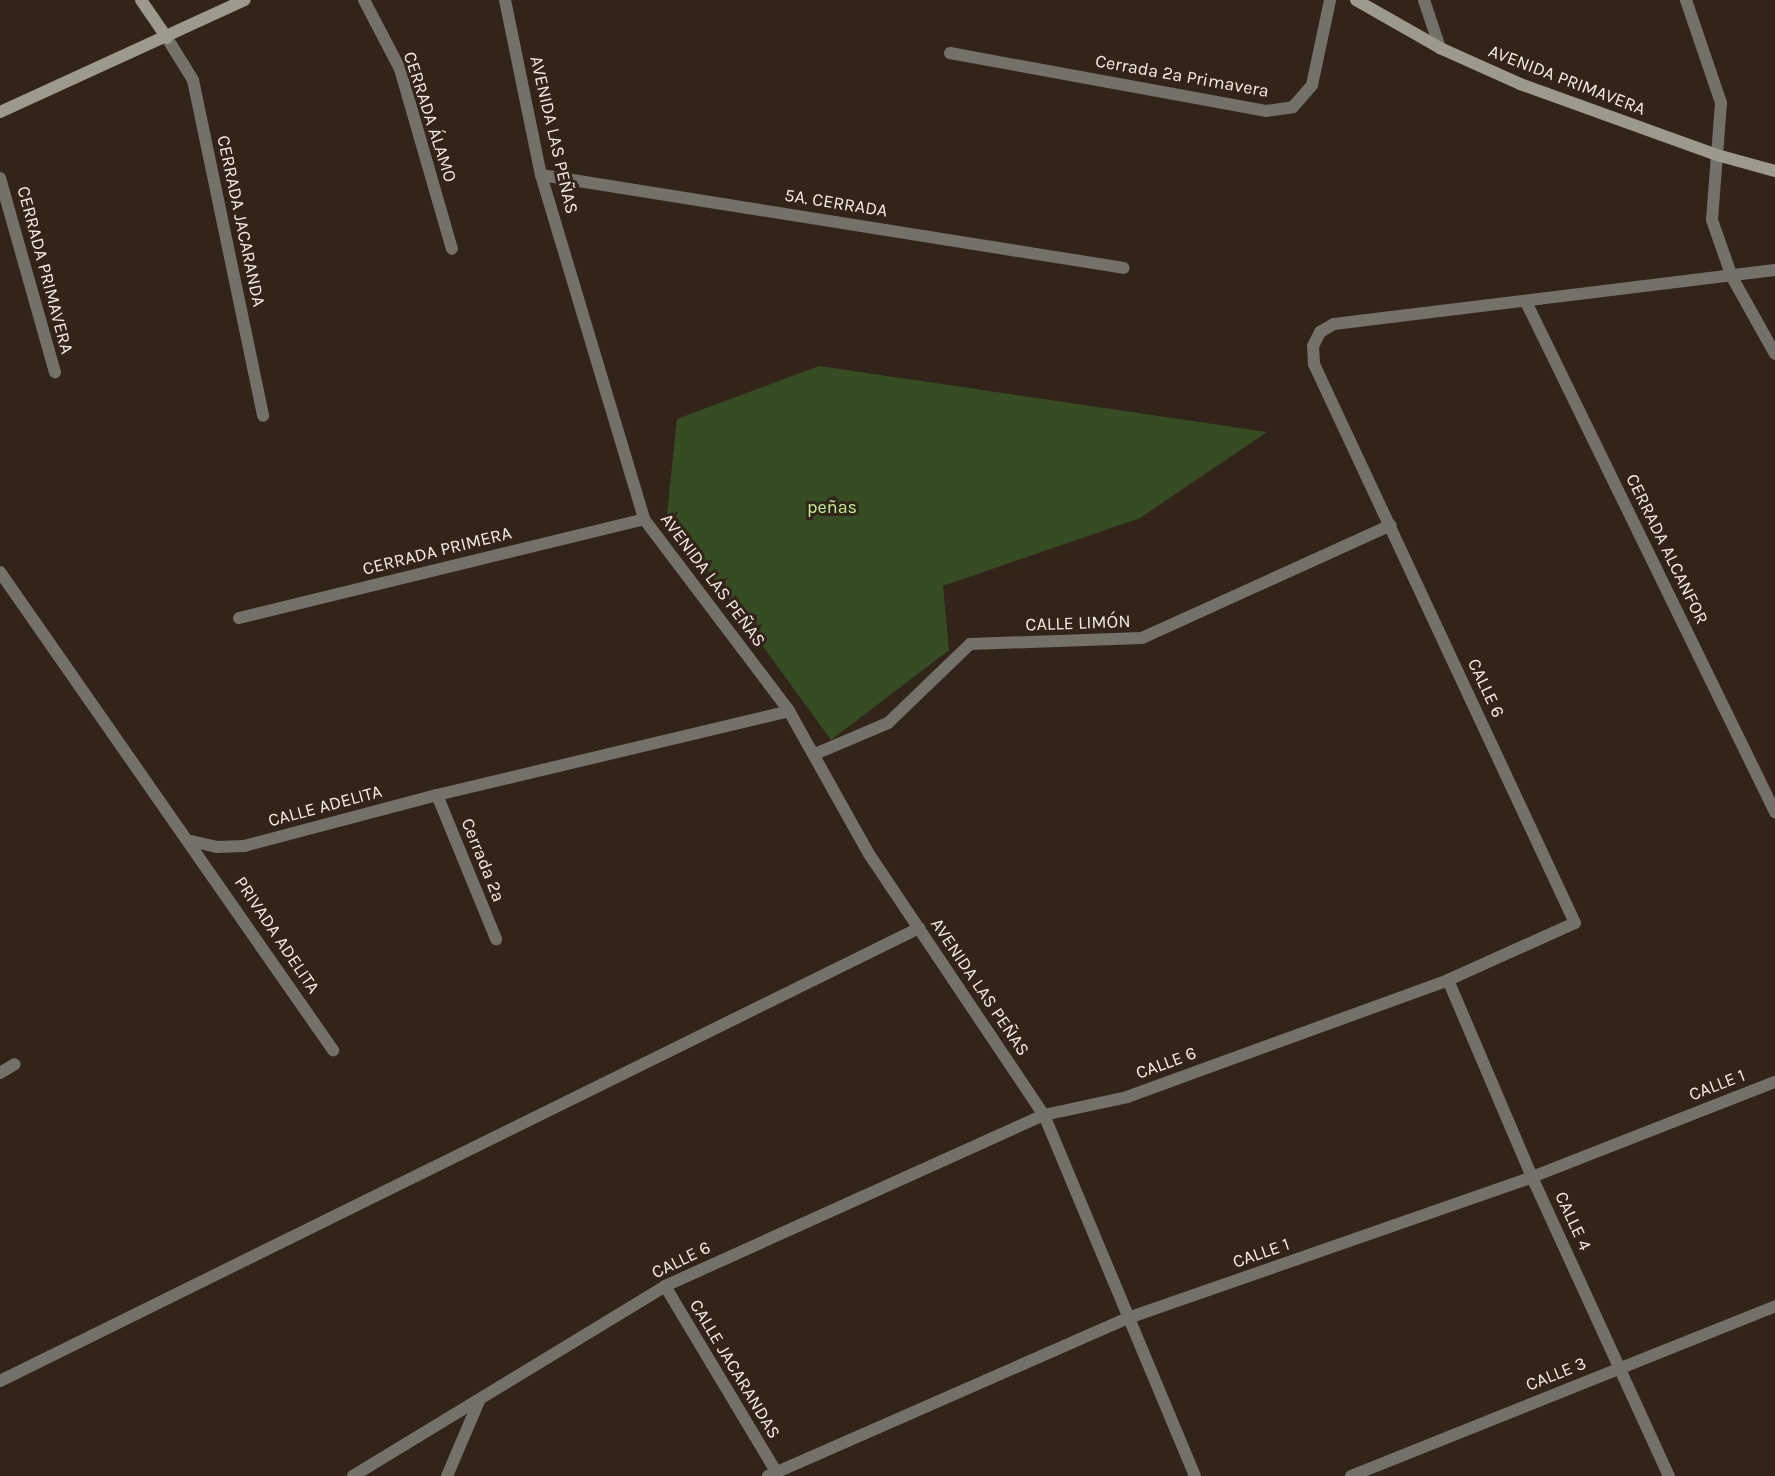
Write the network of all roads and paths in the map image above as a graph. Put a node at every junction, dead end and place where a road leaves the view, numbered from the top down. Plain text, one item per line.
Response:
1 (141, 0) edge
2 (245, 0) edge
3 (364, 0) edge
4 (505, 0) edge
5 (1330, 0) edge
6 (1356, 0) edge
7 (1424, 0) edge
8 (1686, 0) edge
9 (167, 38) junction
10 (1440, 48) junction
11 (950, 53) dead end
12 (0, 112) edge
13 (1717, 155) junction
14 (1775, 171) edge
15 (541, 175) junction
16 (0, 178) edge
17 (452, 249) dead end
18 (1124, 268) dead end
19 (1775, 270) edge
20 (1732, 277) junction
21 (1526, 303) junction
22 (1775, 354) edge
23 (55, 372) dead end
24 (263, 416) dead end
25 (644, 519) junction
26 (1391, 525) junction
27 (0, 572) edge
28 (239, 618) dead end
29 (789, 711) junction
30 (815, 754) junction
31 (437, 795) junction
32 (1775, 812) edge
33 (191, 841) junction
34 (918, 928) junction
35 (496, 939) dead end
36 (1448, 980) junction
37 (333, 1050) dead end
38 (15, 1064) dead end
39 (0, 1073) edge
40 (1775, 1082) edge
41 (1044, 1115) junction
42 (1532, 1177) junction
43 (665, 1286) junction
44 (1775, 1306) edge
45 (1128, 1318) junction
46 (1621, 1367) junction
47 (0, 1381) edge
48 (479, 1401) junction
49 (771, 1473) edge
50 (353, 1476) edge
51 (447, 1476) edge
52 (1195, 1476) edge
53 (1351, 1476) edge
54 (1669, 1476) edge

1 - 9 street
2 - 9 street
3 - 17 street, CERRADA ÁLAMO
4 - 15 street, AVENIDA LAS PEÑAS
5 - 11 street, Cerrada 2ª Primavera
6 - 10 street, AVENIDA PRIMAVERA
7 - 10 street
8 - 13 street
9 - 12 street
9 - 24 street, CERRADA JACARANDA
10 - 13 street, AVENIDA PRIMAVERA
13 - 14 street, AVENIDA PRIMAVERA
13 - 20 street
15 - 18 street, 5A. CERRADA
15 - 25 street, AVENIDA LAS PEÑAS
16 - 23 street, CERRADA PRIMAVERA
19 - 20 street, CALLE 6
20 - 21 street, CALLE 6
20 - 22 street
21 - 26 street, CALLE 6
21 - 32 street, CERRADA ALCANFOR
25 - 28 street, CERRADA PRIMERA
25 - 29 street, AVENIDA LAS PEÑAS
26 - 30 street, CALLE LIMÓN
26 - 36 street, CALLE 6
27 - 33 street
29 - 30 street, AVENIDA LAS PEÑAS
29 - 31 street, CALLE ADELITA
30 - 34 street, AVENIDA LAS PEÑAS
31 - 33 street, CALLE ADELITA
31 - 35 street, Cerrada 2ª
33 - 37 street, PRIVADA ADELITA
34 - 41 street, AVENIDA LAS PEÑAS
34 - 47 street
36 - 41 street, CALLE 6
36 - 42 street, CALLE 4
38 - 39 street
40 - 42 street, CALLE 1
41 - 43 street, CALLE 6
41 - 45 street
42 - 45 street, CALLE 1
42 - 46 street, CALLE 4
43 - 48 street, CALLE 6
43 - 49 street, CALLE JACARANDAS
44 - 46 street, CALLE 3
45 - 49 street, CALLE 1
45 - 52 street
46 - 53 street, CALLE 3
46 - 54 street, CALLE 4
48 - 50 street, CALLE 6
48 - 51 street

